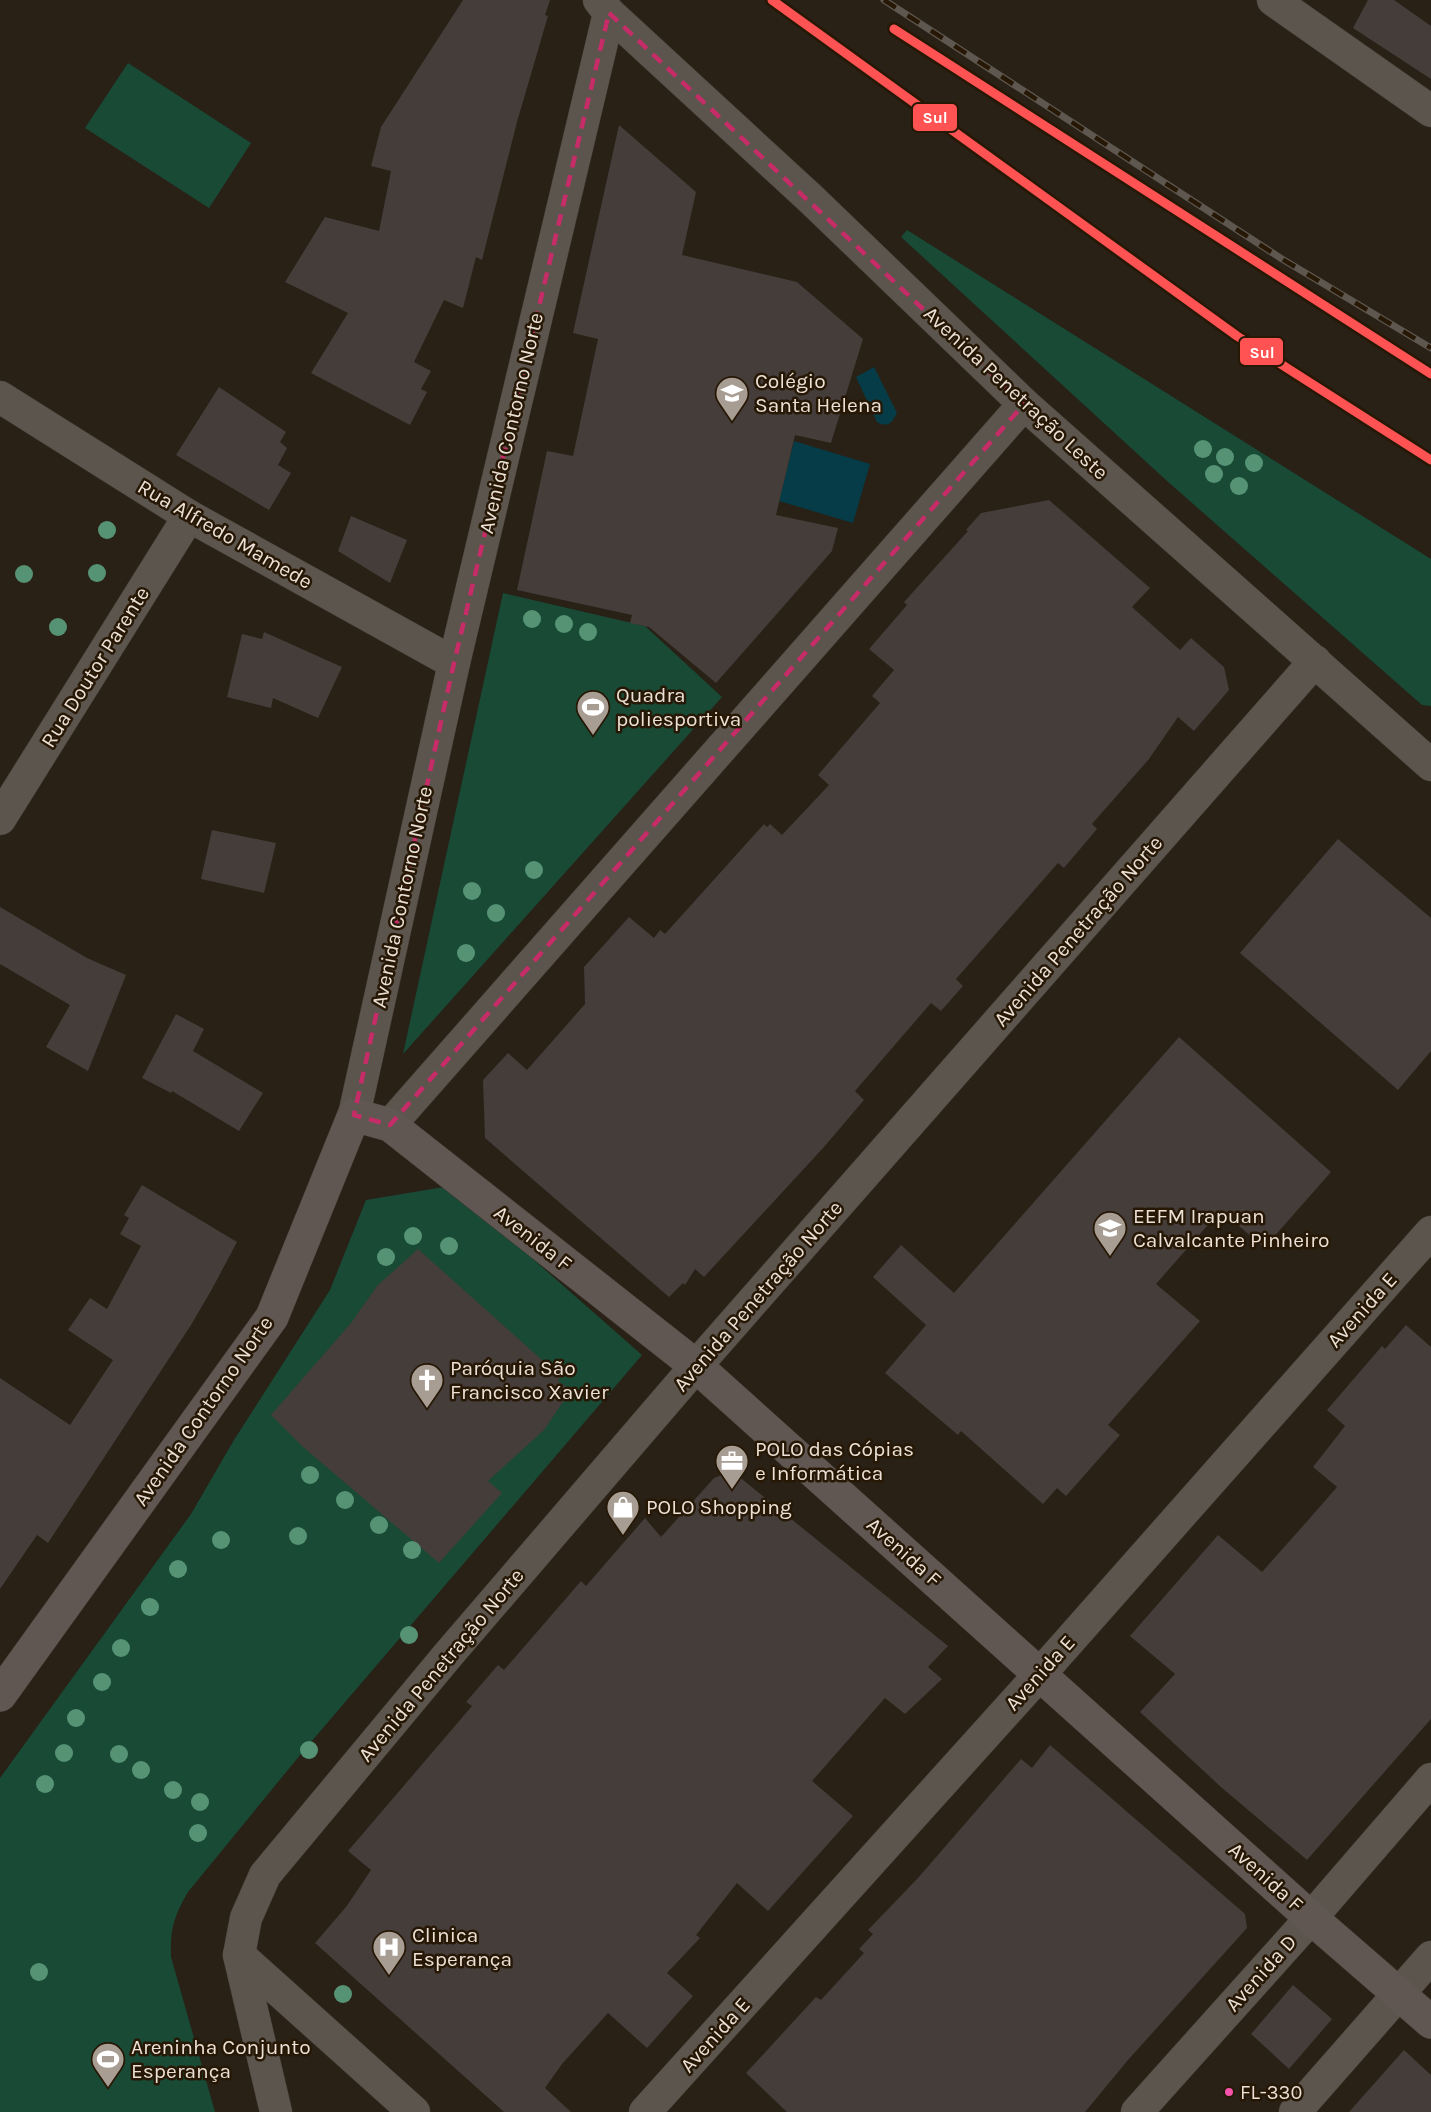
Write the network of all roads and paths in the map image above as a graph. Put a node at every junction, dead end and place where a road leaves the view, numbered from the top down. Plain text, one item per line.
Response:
1 (1273, 0) edge
2 (604, 7) edge
3 (1431, 111) edge
4 (0, 397) edge
5 (1024, 404) junction
6 (189, 516) junction
7 (1315, 661) junction
8 (454, 663) junction
9 (1431, 765) edge
10 (0, 819) edge
11 (354, 1115) junction
12 (390, 1125) junction
13 (1431, 1232) edge
14 (696, 1366) junction
15 (1040, 1674) junction
16 (0, 1695) edge
17 (1431, 1779) edge
18 (1311, 1918) junction
19 (239, 1955) junction
20 (1431, 1957) edge
21 (1399, 1993) junction
22 (1431, 2022) edge
23 (276, 2112) edge
24 (414, 2112) edge
25 (645, 2112) edge
26 (1137, 2112) edge
27 (1295, 2112) edge

1 - 3 street
2 - 5 street, Avenida Penetração Leste
2 - 8 street, Avenida Contorno Norte
4 - 6 street, Rua Alfredo Mamede
5 - 7 street, Avenida Penetração Leste
5 - 12 street
6 - 8 street, Rua Alfredo Mamede
6 - 10 street, Rua Doutor Parente
7 - 9 street, Avenida Penetração Leste
7 - 14 street, Avenida Penetração Norte
8 - 11 street, Avenida Contorno Norte
11 - 12 street, Avenida F
11 - 16 street, Avenida Contorno Norte
12 - 14 street, Avenida F
13 - 15 street, Avenida E
14 - 15 street, Avenida F
14 - 19 street, Avenida Penetração Norte
15 - 18 street, Avenida F
15 - 25 street, Avenida E
17 - 18 street, Avenida D
18 - 21 street, Avenida F
18 - 26 street, Avenida D
19 - 23 street
19 - 24 street
20 - 21 street
21 - 22 street, Avenida F
21 - 27 street

